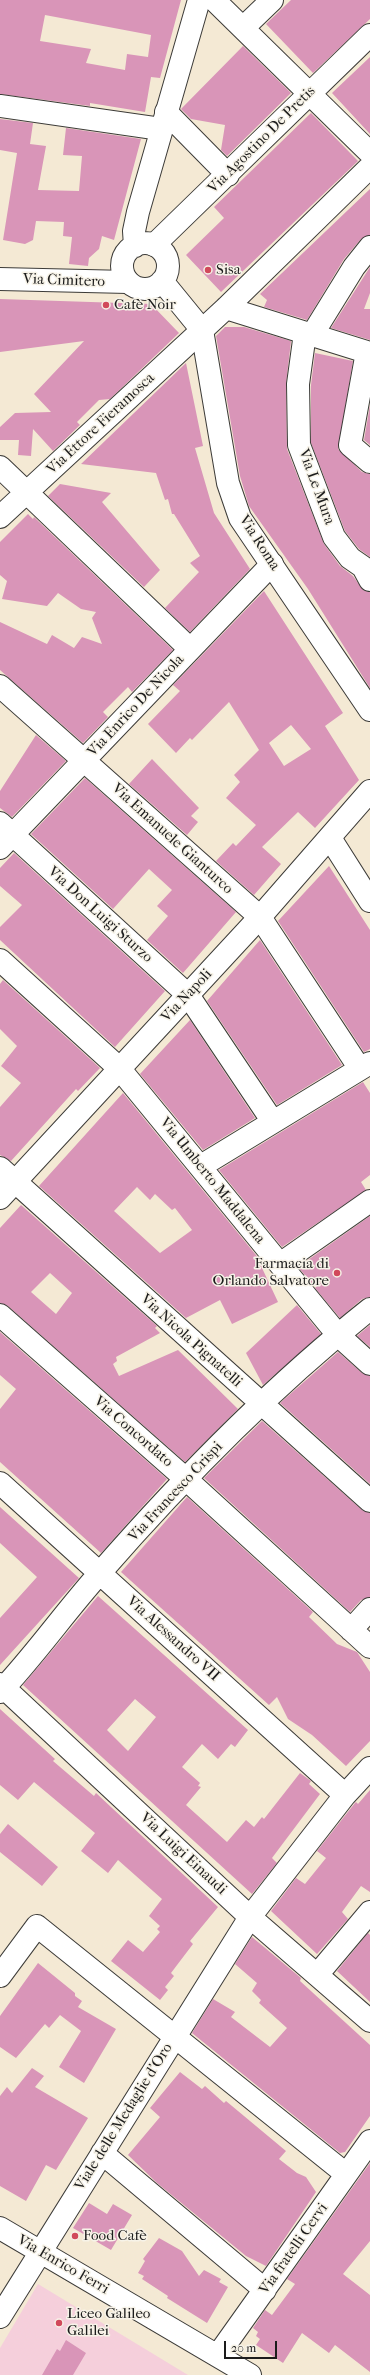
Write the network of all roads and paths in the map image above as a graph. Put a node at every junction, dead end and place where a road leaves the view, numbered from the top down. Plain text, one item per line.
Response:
1 (200, 0) edge
2 (214, 0) edge
3 (272, 0) edge
4 (243, 28) junction
5 (370, 35) edge
6 (309, 93) junction
7 (0, 106) edge
8 (164, 120) junction
9 (370, 153) edge
10 (370, 167) edge
11 (228, 175) junction
12 (144, 246) junction
13 (370, 247) edge
14 (0, 279) edge
15 (162, 281) junction
16 (128, 282) junction
17 (226, 308) junction
18 (202, 330) junction
19 (309, 334) junction
20 (368, 352) edge
21 (370, 462) edge
22 (0, 467) edge
23 (27, 493) junction
24 (0, 517) edge
25 (272, 564) junction
26 (370, 580) edge
27 (190, 649) junction
28 (0, 686) edge
29 (370, 710) edge
30 (84, 761) junction
31 (370, 791) edge
32 (4, 835) edge
33 (330, 838) junction
34 (370, 901) edge
35 (260, 916) junction
36 (0, 960) edge
37 (188, 995) junction
38 (365, 1066) edge
39 (119, 1068) junction
40 (273, 1122) junction
41 (200, 1166) junction
42 (7, 1174) edge
43 (0, 1198) edge
44 (370, 1201) edge
45 (280, 1264) junction
46 (370, 1309) edge
47 (0, 1315) edge
48 (338, 1335) junction
49 (370, 1364) edge
50 (260, 1404) junction
51 (187, 1480) junction
52 (0, 1483) edge
53 (370, 1501) edge
54 (100, 1573) junction
55 (370, 1609) edge
56 (351, 1630) junction
57 (370, 1647) edge
58 (1, 1688) edge
59 (370, 1768) edge
60 (345, 1796) junction
61 (370, 1912) edge
62 (250, 1916) junction
63 (317, 1975) junction
64 (0, 1976) edge
65 (370, 2021) edge
66 (174, 2038) junction
67 (370, 2142) edge
68 (102, 2153) junction
69 (346, 2174) junction
70 (0, 2228) edge
71 (41, 2250) junction
72 (265, 2290) junction
73 (0, 2318) edge
74 (218, 2355) junction
75 (250, 2375) edge

1 - 8 street
2 - 4 street
3 - 4 street
4 - 6 street
5 - 6 street, Via Agostino De Pretis
6 - 9 street
6 - 11 street, Via Agostino De Pretis
7 - 8 street
8 - 11 street
8 - 12 street
10 - 17 street, Via Ettore Fieramosca
11 - 12 street, Via Agostino De Pretis
12 - 15 street
12 - 16 street
13 - 19 street
14 - 16 street, Via Cimitero
15 - 16 street
15 - 18 street
17 - 18 street, Via Ettore Fieramosca
17 - 19 street
18 - 23 street, Via Ettore Fieramosca
18 - 25 street, Via Roma
19 - 20 street
19 - 26 street, Via Le Mura
20 - 21 street
22 - 23 street
23 - 24 street, Via Ettore Fieramosca
23 - 27 street
25 - 27 street, Via Enrico De Nicola
25 - 29 street, Via Roma
27 - 30 street, Via Enrico De Nicola
28 - 30 street, Via Emanuele Gianturco
30 - 32 street, Via Enrico De Nicola
30 - 35 street, Via Emanuele Gianturco
31 - 33 street, Via Napoli
32 - 37 street, Via Don Luigi Sturzo
33 - 34 street
33 - 35 street, Via Napoli
35 - 37 street, Via Napoli
35 - 38 street, Via Emanuele Gianturco
36 - 39 street, Via Umberto Maddalena
37 - 39 street, Via Napoli
37 - 40 street, Via Don Luigi Sturzo
38 - 40 street
39 - 41 street, Via Umberto Maddalena
39 - 42 street, Via Napoli
40 - 41 street
41 - 45 street, Via Umberto Maddalena
42 - 43 street, Via Napoli
42 - 50 street, Via Nicola Pignatelli
44 - 45 street
45 - 48 street, Via Umberto Maddalena
46 - 48 street, Via Francesco Crispi
47 - 51 street, Via Concordato
48 - 49 street, Via Umberto Maddalena
48 - 50 street, Via Francesco Crispi
50 - 51 street, Via Francesco Crispi
50 - 53 street, Via Nicola Pignatelli
51 - 54 street, Via Francesco Crispi
51 - 56 street, Via Concordato
52 - 54 street, Via Alessandro VII
54 - 58 street, Via Francesco Crispi
54 - 60 street, Via Alessandro VII
55 - 56 street
56 - 57 street, Via Concordato
58 - 62 street, Via Luigi Einaudi
59 - 60 street, Viale delle Medaglie d'Oro
60 - 62 street, Viale delle Medaglie d'Oro
61 - 63 street
62 - 63 street, Via Luigi Einaudi
62 - 66 street, Viale delle Medaglie d'Oro
63 - 65 street, Via Luigi Einaudi
64 - 66 street
66 - 68 street, Viale delle Medaglie d'Oro
66 - 69 street
67 - 69 street, Via fratelli Cervi
68 - 71 street, Viale delle Medaglie d'Oro
68 - 72 street
69 - 72 street, Via fratelli Cervi
70 - 71 street, Via Enrico Ferri
71 - 73 street, Viale delle Medaglie d'Oro
71 - 74 street, Via Enrico Ferri
72 - 74 street, Via fratelli Cervi
74 - 75 street, Via Enrico Ferri

